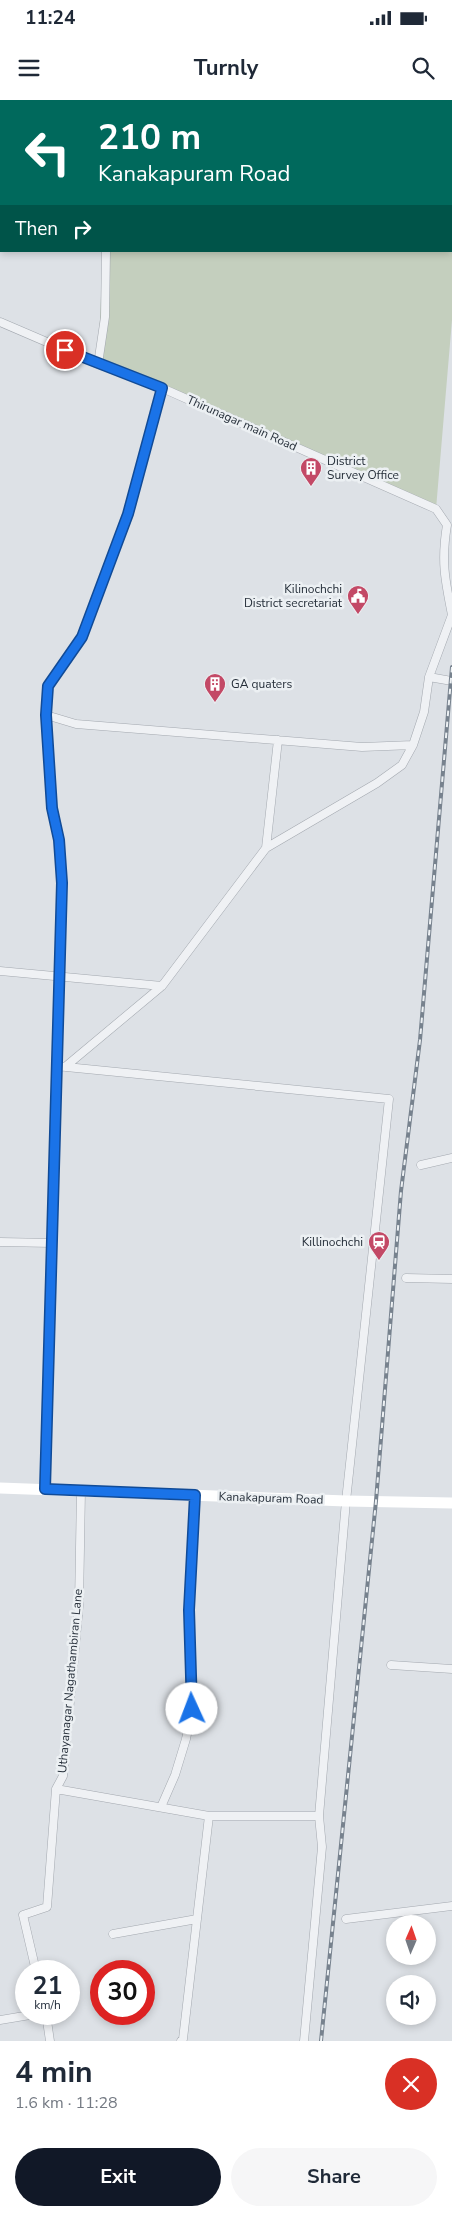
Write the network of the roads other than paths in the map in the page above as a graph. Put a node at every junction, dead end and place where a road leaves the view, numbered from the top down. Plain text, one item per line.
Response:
1 (106, 252) edge
2 (0, 322) edge
3 (98, 364) junction
4 (162, 388) junction
5 (452, 615) edge
6 (429, 677) junction
7 (452, 681) edge
8 (46, 715) junction
9 (278, 740) junction
10 (412, 746) junction
11 (266, 848) junction
12 (0, 971) edge
13 (59, 977) junction
14 (162, 986) junction
15 (60, 1066) junction
16 (452, 1158) edge
17 (421, 1165) dead end
18 (0, 1242) edge
19 (52, 1243) junction
20 (406, 1278) dead end
21 (452, 1280) edge
22 (0, 1488) edge
23 (45, 1489) junction
24 (82, 1490) junction
25 (195, 1495) junction
26 (346, 1501) junction
27 (452, 1503) edge
28 (391, 1665) dead end
29 (452, 1669) edge
30 (56, 1789) junction
31 (161, 1807) junction
32 (209, 1816) junction
33 (319, 1816) junction
34 (452, 1906) edge
35 (197, 1919) junction
36 (346, 1919) dead end
37 (113, 1934) dead end
38 (33, 1960) edge
39 (15, 2018) edge
40 (0, 2020) edge
41 (48, 2025) edge
42 (50, 2041) edge
43 (181, 2041) edge
44 (304, 2041) edge

1 - 3 street
2 - 3 street, Thirunagar main Road
3 - 4 street, Thirunagar main Road
4 - 5 street, Thirunagar main Road
4 - 8 street
5 - 6 street
6 - 7 street
6 - 10 street
8 - 9 street
8 - 13 street
9 - 10 street
9 - 11 street
10 - 11 street
11 - 14 street
12 - 13 street
13 - 14 street
13 - 15 street
14 - 15 street
15 - 19 street
15 - 26 street
16 - 17 street
18 - 19 street
19 - 23 street
20 - 21 street
22 - 23 street, Kanakapuram Road
23 - 24 street, Kanakapuram Road
24 - 25 street, Kanakapuram Road
24 - 30 street, Uthayanagar Nagathambiran Lane
25 - 26 street, Kanakapuram Road
25 - 31 street
26 - 27 street, Kanakapuram Road
26 - 33 street
28 - 29 street
30 - 31 street
30 - 38 street, Uthayanagar Nagathambiran Lane
31 - 32 street
32 - 33 street
32 - 35 street
33 - 44 street
34 - 36 street
35 - 37 street
35 - 43 street
39 - 40 street
41 - 42 street

